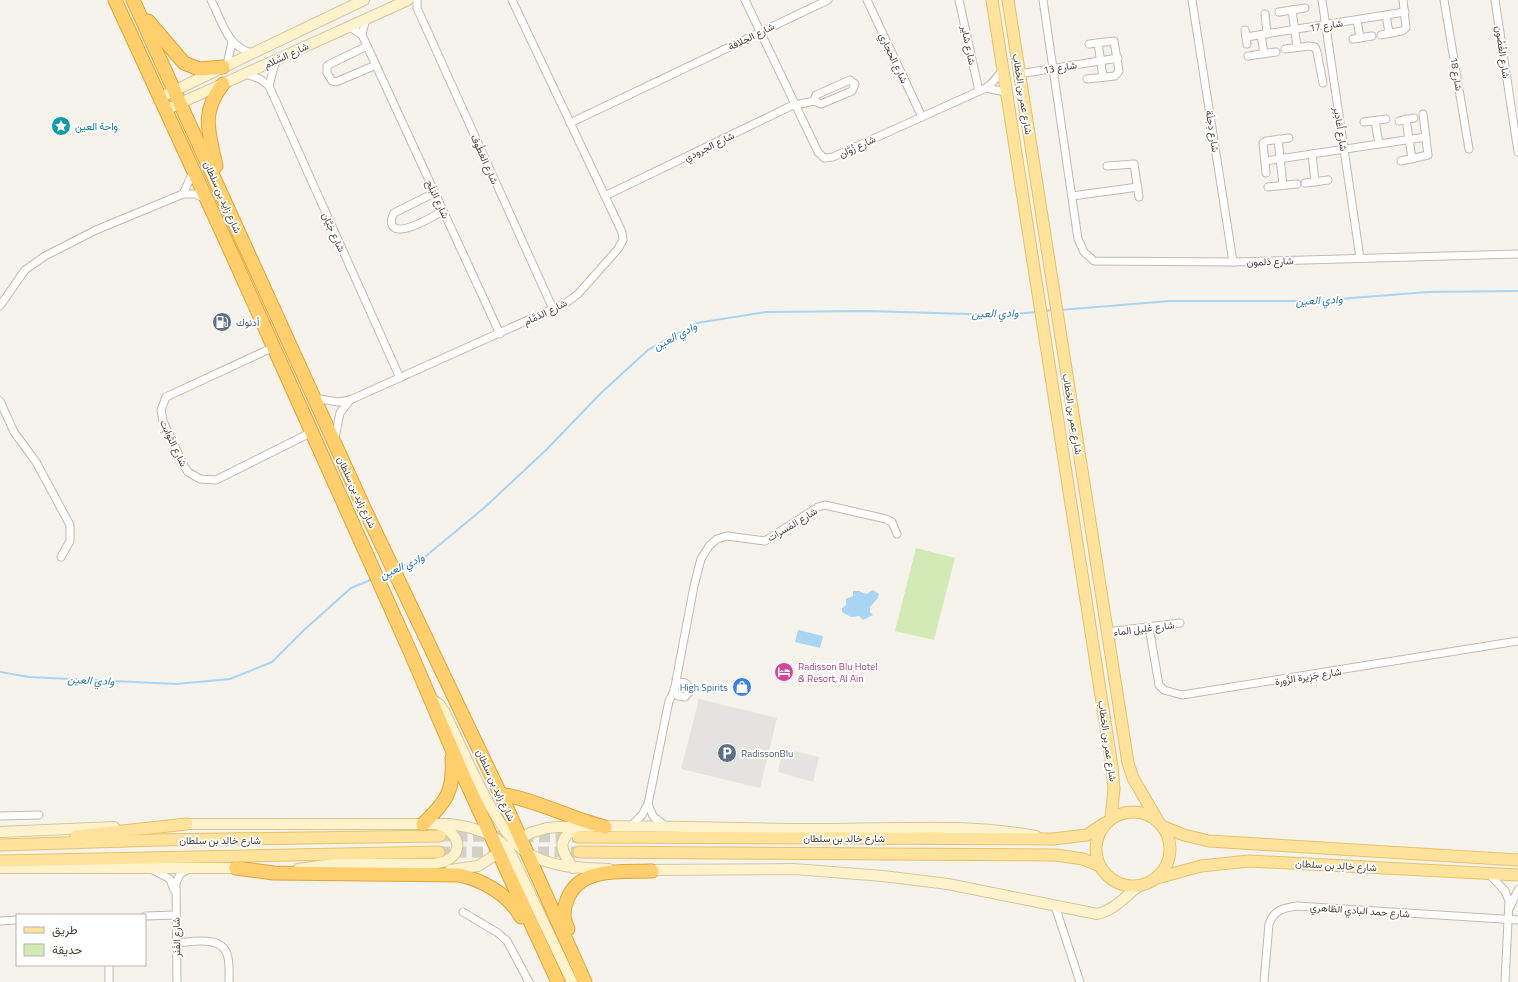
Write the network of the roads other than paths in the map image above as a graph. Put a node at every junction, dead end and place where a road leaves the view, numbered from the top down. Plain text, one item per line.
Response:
1 (115, 0) edge
2 (133, 0) edge
3 (211, 0) edge
4 (364, 0) edge
5 (417, 0) edge
6 (512, 0) edge
7 (745, 0) edge
8 (828, 0) edge
9 (867, 0) edge
10 (959, 0) edge
11 (992, 0) edge
12 (1008, 0) edge
13 (1043, 0) edge
14 (1192, 0) edge
15 (1322, 0) edge
16 (1403, 0) edge
17 (1444, 0) edge
18 (1495, 0) edge
19 (405, 1) edge
20 (417, 8) junction
21 (1305, 8) dead end
22 (1292, 10) junction
23 (1279, 12) dead end
24 (1405, 12) junction
25 (140, 14) junction
26 (1265, 14) dead end
27 (1386, 15) junction
28 (366, 18) junction
29 (1357, 20) junction
30 (1326, 25) junction
31 (349, 26) junction
32 (1295, 30) junction
33 (760, 32) junction
34 (1390, 33) junction
35 (1264, 34) junction
36 (362, 35) junction
37 (1381, 35) dead end
38 (1372, 36) dead end
39 (1246, 37) dead end
40 (232, 42) junction
41 (1098, 43) junction
42 (1089, 44) dead end
43 (367, 46) junction
44 (1297, 47) junction
45 (1285, 49) dead end
46 (1276, 52) dead end
47 (252, 53) junction
48 (1264, 54) junction
49 (1248, 56) dead end
50 (1118, 58) junction
51 (276, 59) junction
52 (1101, 61) junction
53 (376, 65) junction
54 (225, 66) junction
55 (1053, 68) junction
56 (1002, 71) junction
57 (246, 74) junction
58 (1019, 74) junction
59 (1103, 77) junction
60 (1087, 79) dead end
61 (1323, 83) dead end
62 (223, 84) junction
63 (268, 86) junction
64 (982, 89) junction
65 (176, 91) junction
66 (1006, 92) junction
67 (159, 98) junction
68 (814, 101) junction
69 (182, 103) junction
70 (796, 104) junction
71 (165, 110) junction
72 (1423, 114) dead end
73 (922, 117) junction
74 (1386, 119) dead end
75 (1406, 119) dead end
76 (1375, 121) junction
77 (1364, 122) dead end
78 (570, 123) junction
79 (1426, 137) junction
80 (1289, 138) dead end
81 (1278, 139) junction
82 (1409, 139) junction
83 (1379, 144) junction
84 (1345, 149) junction
85 (1469, 149) dead end
86 (1518, 152) edge
87 (1312, 154) junction
88 (1280, 159) junction
89 (1412, 159) junction
90 (1265, 161) junction
91 (1401, 161) dead end
92 (1107, 166) dead end
93 (194, 172) junction
94 (1266, 173) dead end
95 (1328, 180) dead end
96 (1315, 182) junction
97 (218, 183) junction
98 (1305, 183) dead end
99 (1297, 184) dead end
100 (1284, 185) junction
101 (1138, 187) junction
102 (1268, 187) dead end
103 (434, 193) junction
104 (183, 194) junction
105 (606, 196) junction
106 (1072, 196) junction
107 (1139, 197) dead end
108 (206, 199) junction
109 (443, 211) junction
110 (1518, 254) edge
111 (1360, 258) junction
112 (1233, 262) junction
113 (0, 306) edge
114 (553, 309) junction
115 (500, 334) junction
116 (274, 347) junction
117 (400, 378) junction
118 (314, 398) junction
119 (350, 400) junction
120 (0, 401) edge
121 (312, 432) junction
122 (335, 443) junction
123 (897, 534) dead end
124 (61, 558) dead end
125 (1180, 623) dead end
126 (1149, 627) junction
127 (1108, 632) junction
128 (1518, 642) edge
129 (679, 667) junction
130 (687, 684) junction
131 (674, 689) junction
132 (680, 697) junction
133 (430, 698) junction
134 (668, 712) junction
135 (451, 748) junction
136 (500, 794) junction
137 (648, 804) junction
138 (39, 815) dead end
139 (0, 816) edge
140 (1108, 821) junction
141 (187, 824) junction
142 (429, 824) junction
143 (1161, 824) junction
144 (631, 826) junction
145 (606, 827) junction
146 (666, 827) junction
147 (0, 832) edge
148 (578, 832) junction
149 (491, 835) junction
150 (440, 836) tunnel mouth
151 (1052, 839) junction
152 (0, 841) edge
153 (0, 845) edge
154 (510, 845) junction
155 (439, 852) tunnel mouth
156 (579, 852) tunnel mouth
157 (527, 853) junction
158 (1518, 860) edge
159 (0, 861) edge
160 (1100, 866) junction
161 (0, 868) edge
162 (150, 868) junction
163 (190, 868) junction
164 (236, 868) junction
165 (573, 868) junction
166 (298, 869) junction
167 (652, 871) junction
168 (1489, 874) junction
169 (1518, 875) edge
170 (1157, 878) junction
171 (1139, 886) junction
172 (1518, 890) edge
173 (175, 892) junction
174 (1055, 906) junction
175 (1510, 907) junction
176 (463, 912) dead end
177 (175, 915) junction
178 (146, 916) edge
179 (16, 920) edge
180 (1509, 920) junction
181 (1518, 920) edge
182 (0, 921) edge
183 (176, 943) junction
184 (109, 966) edge
185 (109, 982) edge
186 (176, 982) edge
187 (229, 982) edge
188 (528, 982) edge
189 (552, 982) edge
190 (558, 982) edge
191 (572, 982) edge
192 (585, 982) edge
193 (592, 982) edge
194 (1080, 982) edge
195 (1264, 982) edge
196 (1505, 982) edge

1 - 67 highway, شارع زايد بن سلطان
2 - 25 highway, شارع زايد بن سلطان
3 - 40 street
4 - 47 main road, شارع السَّلام
5 - 20 street, شارع العَطُوف
6 - 78 street, شارع الدَمَّام
7 - 33 street, شارع زُوَّان
8 - 33 street, شارع الجلافة
9 - 73 street, شارع الحجاري
10 - 64 street, شارع شاير
11 - 56 main road, شارع عمر بن الخطاب
12 - 58 main road, شارع عمر بن الخطاب
13 - 55 street, شارع دَلمون
14 - 112 street, شارع دِجلَة
15 - 30 street, شارع أَغادِير
16 - 24 street
17 - 85 street, شارع 18
18 - 86 street, شارع الغُصُون
19 - 20 street
19 - 28 main road, شارع السَّلام
20 - 114 street, شارع العَطُوف
21 - 22 street, شارع 17
22 - 23 street, شارع 17
22 - 32 street, شارع 17
24 - 27 street, شارع 17
24 - 34 street
25 - 54 highway
25 - 65 highway, شارع زايد بن سلطان
26 - 35 street
27 - 29 street, شارع 17
27 - 34 street
28 - 31 main road, شارع السَّلام
28 - 36 street
29 - 30 street, شارع 17
29 - 38 street, شارع 17
30 - 32 street, شارع 17
30 - 84 street, شارع أَغادِير
31 - 36 street
31 - 51 main road, شارع السَّلام
32 - 35 street, شارع 17
32 - 44 street, شارع 17
33 - 70 street, شارع زُوَّان
33 - 78 street, شارع الجلافة
34 - 37 street
35 - 39 street, شارع 17
35 - 48 street
36 - 43 street, شارع البَلَح
40 - 47 street
40 - 54 street
41 - 42 street
41 - 50 street
41 - 52 street
43 - 53 street, شارع البَلَح
43 - 53 street
44 - 45 street, شارع 17
44 - 61 street, شارع 17
46 - 48 street
47 - 54 main road, شارع السَّلام
48 - 49 street
50 - 52 street, شارع 13
50 - 59 street, شارع 13
51 - 57 main road, شارع السَّلام
51 - 63 street
52 - 55 street, شارع 13
52 - 59 street
53 - 103 street, شارع البَلَح
54 - 65 main road, شارع السَّلام
55 - 58 street, شارع 13
55 - 106 street, شارع دَلمون
56 - 64 street, شارع زُوَّان
56 - 66 main road, شارع عمر بن الخطاب
57 - 62 main road, شارع السَّلام
57 - 63 street
58 - 127 main road, شارع عمر بن الخطاب
59 - 60 street, شارع 13
62 - 69 main road, شارع السَّلام
62 - 97 highway
63 - 117 street, شارع جَيَّان
64 - 66 street
64 - 73 street, شارع زُوَّان
65 - 67 main road, شارع السَّلام
65 - 69 highway, شارع زايد بن سلطان
66 - 140 main road, شارع عمر بن الخطاب
67 - 71 highway, شارع زايد بن سلطان
68 - 68 street, شارع الجرودي
68 - 70 street, شارع الجرودي
69 - 71 main road, شارع السَّلام
69 - 97 highway, شارع زايد بن سلطان
70 - 73 street, شارع زُوَّان
70 - 105 street, شارع الجرودي
71 - 93 highway, شارع زايد بن سلطان
72 - 79 street
74 - 76 street
75 - 82 street
76 - 77 street
76 - 83 street
78 - 105 street, شارع الدَمَّام
79 - 82 street
79 - 89 street
80 - 81 street
81 - 88 street
81 - 90 street
82 - 83 street
82 - 89 street
83 - 84 street
84 - 87 street
84 - 111 street, شارع أَغادِير
87 - 88 street
87 - 96 street
88 - 90 street
88 - 100 street
89 - 91 street
90 - 94 street
92 - 101 street
93 - 104 street
93 - 108 highway, شارع زايد بن سلطان
95 - 96 street
96 - 98 street
97 - 118 highway, شارع زايد بن سلطان
99 - 100 street
100 - 102 street
101 - 106 street
101 - 107 street
103 - 109 street, شارع البَلَح
103 - 109 street
104 - 108 street
104 - 113 street
105 - 114 street, شارع الدَمَّام
106 - 112 street, شارع دَلمون
108 - 116 highway, شارع زايد بن سلطان
109 - 115 street, شارع البَلَح
110 - 111 street, شارع دَلمون
111 - 112 street, شارع دَلمون
114 - 115 street, شارع الدَمَّام
115 - 117 street, شارع الدَمَّام
116 - 121 highway, شارع زايد بن سلطان
116 - 121 street, شارع الثَوابِت
117 - 119 street, شارع الدَمَّام
118 - 119 street, شارع الدَمَّام
118 - 122 highway, شارع زايد بن سلطان
119 - 122 street
120 - 124 street
121 - 133 highway, شارع زايد بن سلطان
122 - 136 highway, شارع زايد بن سلطان
123 - 129 street, شارع المَسرات
125 - 126 street, شارع غَلِيل الماء
126 - 127 street, شارع غَلِيل الماء
126 - 128 street, شارع جَزِيرة الزَّورة
127 - 143 main road, شارع عمر بن الخطاب
129 - 130 street
129 - 131 street, شارع المَسرات
130 - 131 street
130 - 132 street
131 - 132 street
131 - 134 street, شارع المَسرات
132 - 134 street, شارع المَسرات
133 - 135 highway, شارع زايد بن سلطان
133 - 154 main road
134 - 137 street, شارع المَسرات
135 - 142 highway
135 - 149 highway, شارع زايد بن سلطان
136 - 145 highway
136 - 154 highway, شارع زايد بن سلطان
137 - 144 street, شارع المَسرات
137 - 146 street
138 - 139 street
140 - 143 main road
140 - 151 main road, شارع خالِد بن سلطان
140 - 160 main road
141 - 142 main road
141 - 147 main road
141 - 152 main road
142 - 149 main road
142 - 166 main road
143 - 158 main road, شارع خالِد بن سلطان
143 - 170 main road
144 - 145 main road
144 - 146 main road
145 - 148 main road
146 - 151 main road
148 - 151 main road, شارع خالِد بن سلطان
148 - 154 main road
148 - 165 main road
149 - 154 highway, شارع زايد بن سلطان
150 - 153 main road, شارع خالِد بن سلطان
154 - 157 highway, شارع زايد بن سلطان
154 - 166 main road
154 - 190 highway, شارع زايد بن سلطان
154 - 191 main road
155 - 159 main road, شارع خالِد بن سلطان
156 - 160 main road, شارع خالِد بن سلطان
157 - 165 main road
157 - 192 highway, شارع زايد بن سلطان
160 - 171 main road
161 - 162 main road
162 - 163 main road
162 - 173 street
163 - 164 main road
163 - 173 street, شارع الفَنَر
164 - 166 main road
164 - 189 highway
165 - 167 main road
167 - 174 main road
167 - 193 highway
168 - 169 main road, شارع خالِد بن سلطان
168 - 170 main road, شارع خالِد بن سلطان
168 - 175 street
170 - 171 main road
171 - 174 main road
172 - 175 street
173 - 177 street, شارع الفَنَر
174 - 194 street
175 - 180 street
176 - 188 street
177 - 178 street
177 - 183 street, شارع الفَنَر
179 - 182 street
180 - 181 street, شارع حمد البادي الظاهري
180 - 195 street, شارع حمد البادي الظاهري
180 - 196 street
183 - 186 street, شارع الفَنَر
183 - 187 street
184 - 185 street

